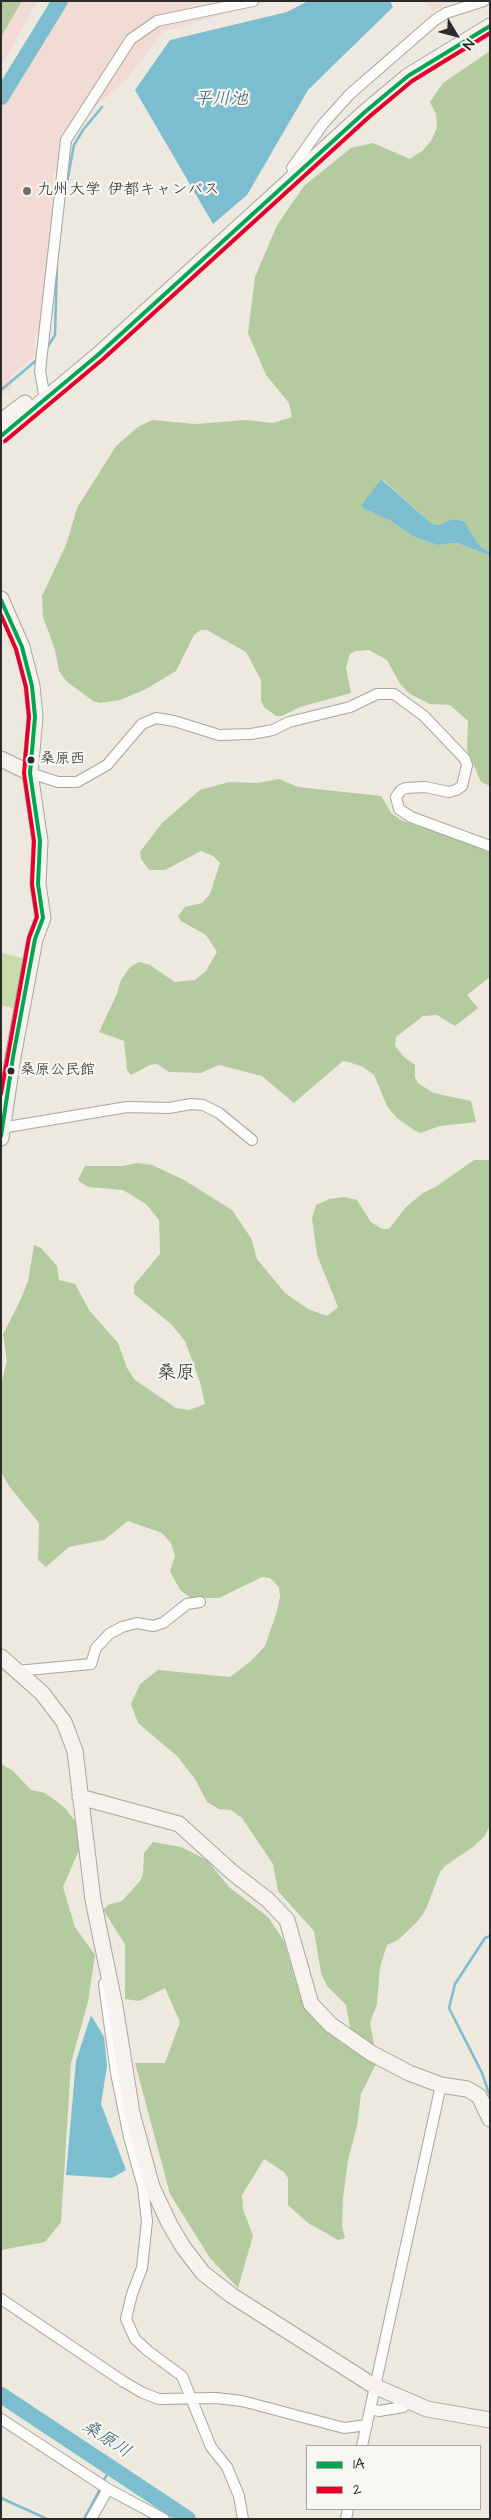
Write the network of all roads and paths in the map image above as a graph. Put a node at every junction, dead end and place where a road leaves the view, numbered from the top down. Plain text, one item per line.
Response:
1 (484, 1) edge
2 (253, 2) edge
3 (490, 26) edge
4 (295, 175) junction
5 (44, 395) junction
6 (1, 421) edge
7 (1, 436) edge
8 (1, 598) edge
9 (1, 759) edge
10 (30, 773) junction
11 (490, 846) edge
12 (2, 1131) edge
13 (252, 1140) dead end
14 (200, 1602) dead end
15 (1, 1657) edge
16 (17, 1671) junction
17 (80, 1797) junction
18 (97, 1924) junction
19 (441, 2086) junction
20 (490, 2119) edge
21 (1, 2299) edge
22 (374, 2386) junction
23 (191, 2399) junction
24 (408, 2403) junction
25 (370, 2409) junction
26 (1, 2419) edge
27 (490, 2420) edge
28 (367, 2425) junction
29 (362, 2445) edge
30 (108, 2489) junction
31 (91, 2519) edge
32 (164, 2519) edge
33 (243, 2519) edge

1 - 4 street
2 - 5 street
3 - 4 street
4 - 5 street
5 - 6 street
5 - 7 street
8 - 10 street
9 - 10 street
10 - 11 street
10 - 12 street
12 - 13 street
14 - 16 street
15 - 16 street
16 - 17 street
17 - 18 street
17 - 19 street
18 - 22 street
18 - 23 street
19 - 20 street
19 - 22 street
21 - 23 street
22 - 24 street
22 - 25 street
23 - 28 street
23 - 33 street
24 - 25 street
24 - 27 street
25 - 28 street
26 - 30 street
28 - 29 street
30 - 31 street
30 - 32 street

